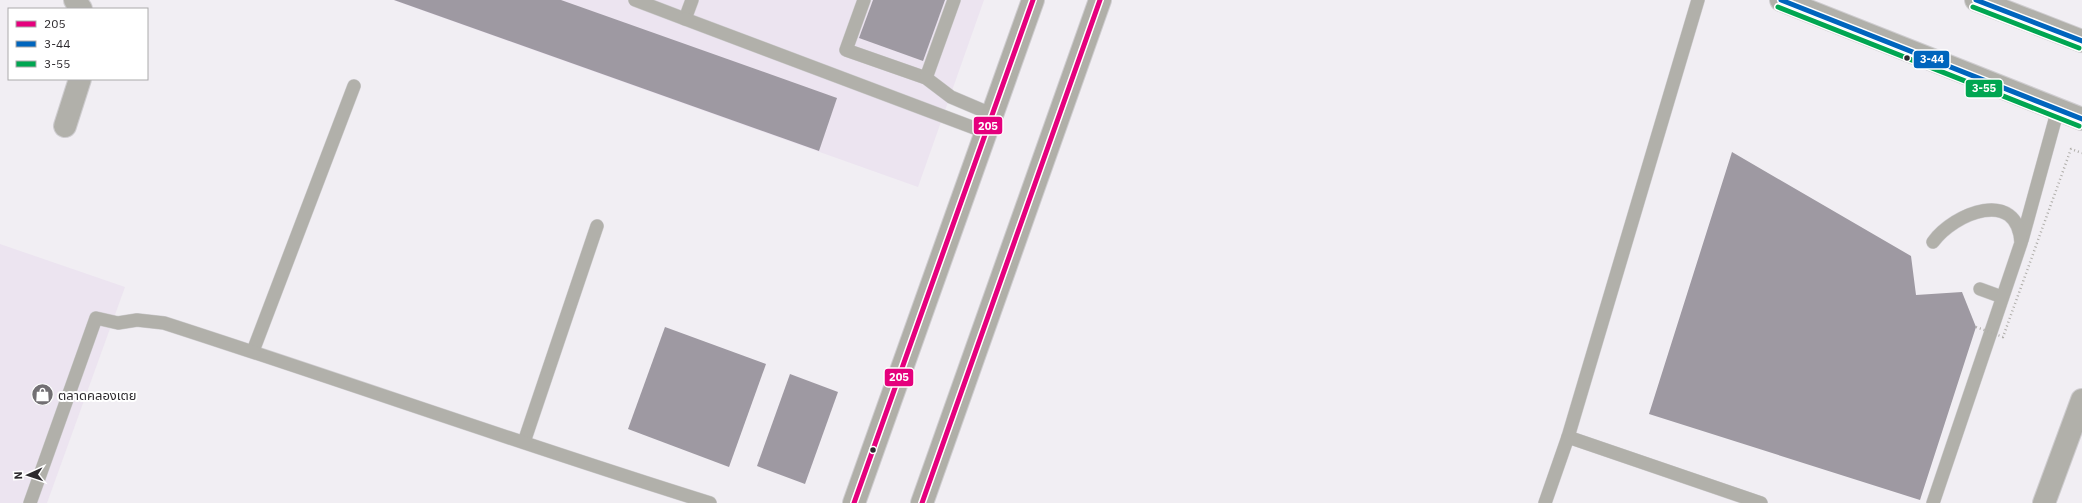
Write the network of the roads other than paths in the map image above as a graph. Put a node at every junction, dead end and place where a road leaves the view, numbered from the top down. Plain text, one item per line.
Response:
1 (635, 0) edge
2 (692, 0) edge
3 (864, 0) edge
4 (954, 0) edge
5 (1033, 0) edge
6 (1100, 0) edge
7 (1698, 0) edge
8 (1781, 0) edge
9 (1976, 0) edge
10 (685, 19) junction
11 (2082, 40) edge
12 (926, 78) junction
13 (80, 80) edge
14 (354, 86) dead end
15 (2058, 109) junction
16 (2082, 119) edge
17 (988, 123) junction
18 (65, 126) dead end
19 (597, 226) dead end
20 (1933, 242) dead end
21 (2021, 243) junction
22 (1980, 289) dead end
23 (2002, 297) junction
24 (253, 352) junction
25 (2082, 400) edge
26 (1568, 437) junction
27 (524, 442) junction
28 (30, 503) edge
29 (710, 503) edge
30 (854, 503) edge
31 (922, 503) edge
32 (1545, 503) edge
33 (1761, 503) edge
34 (1933, 503) edge
35 (2044, 503) edge

1 - 10 lane
2 - 10 lane
3 - 12 lane
4 - 12 lane
5 - 17 main road
6 - 31 main road
7 - 26 lane
8 - 15 street
9 - 11 street
10 - 17 lane
12 - 17 lane
13 - 18 street
14 - 24 lane
15 - 16 street
15 - 21 lane
17 - 30 main road
19 - 27 lane
20 - 21 lane
21 - 23 lane
22 - 23 lane
23 - 34 lane
24 - 27 lane
24 - 28 lane
25 - 35 street
26 - 32 lane
26 - 33 lane
27 - 29 lane

